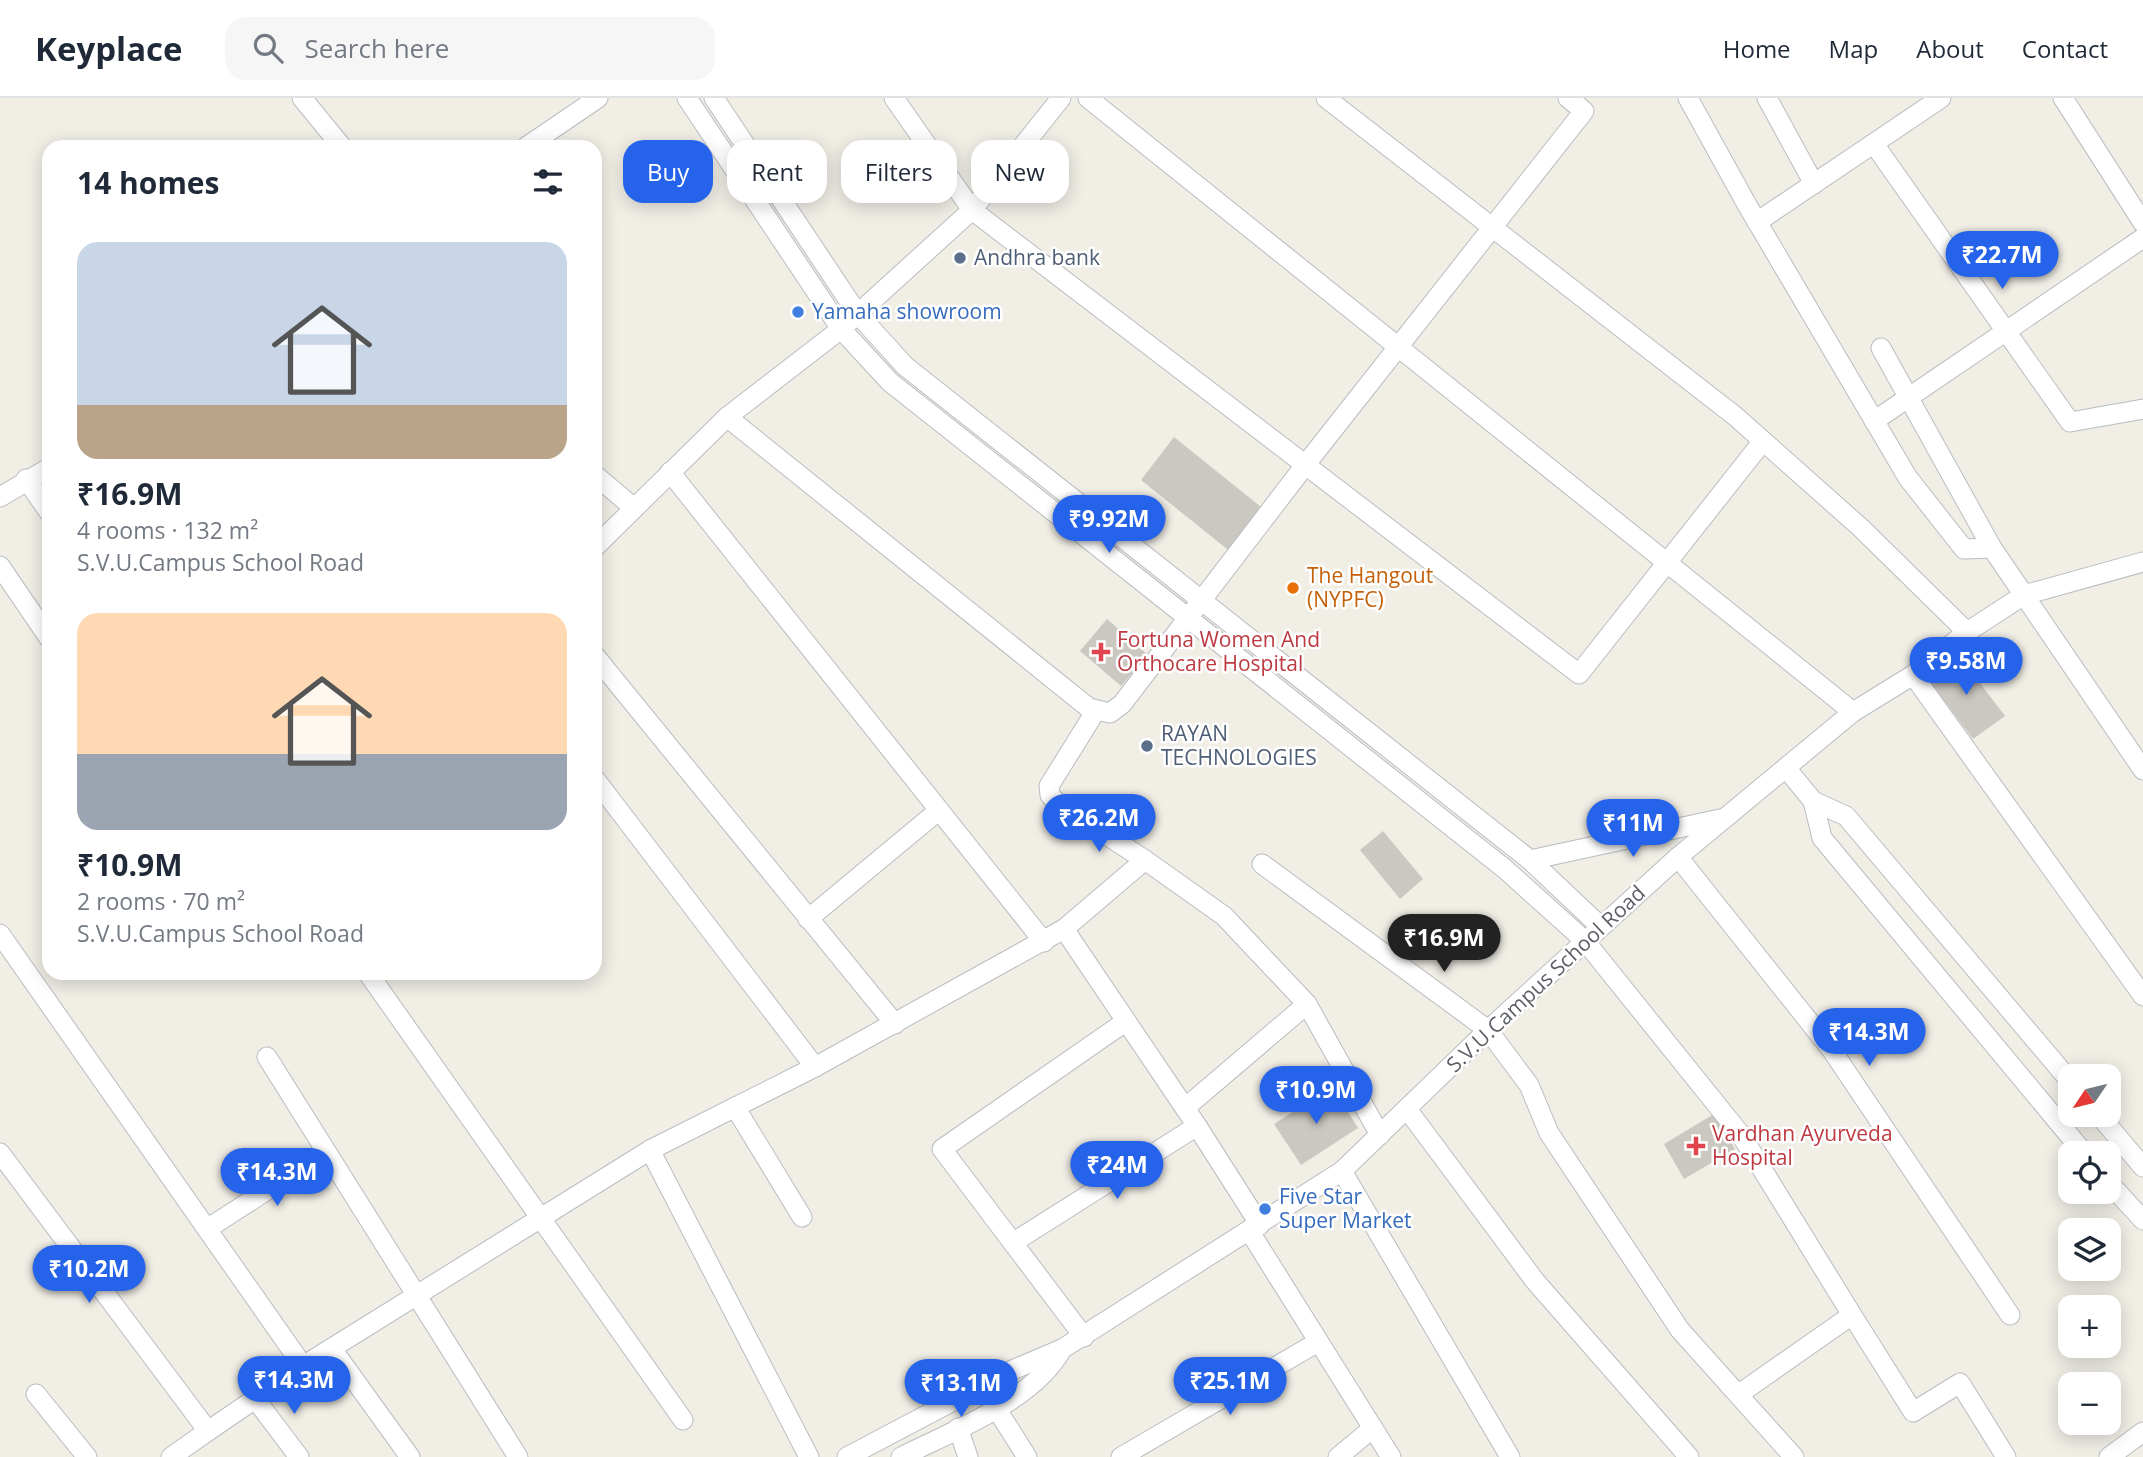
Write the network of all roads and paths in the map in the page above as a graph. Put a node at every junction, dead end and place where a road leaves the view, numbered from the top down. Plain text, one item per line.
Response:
1 (302, 98) edge
2 (598, 98) edge
3 (687, 98) edge
4 (714, 98) edge
5 (894, 98) edge
6 (1061, 98) edge
7 (1088, 98) edge
8 (1326, 98) edge
9 (1568, 98) edge
10 (1688, 98) edge
11 (1767, 98) edge
12 (1941, 98) edge
13 (2063, 98) edge
14 (1921, 104) edge
15 (336, 140) edge
16 (536, 140) edge
17 (1874, 144) junction
18 (1814, 184) junction
19 (972, 209) junction
20 (1757, 222) junction
21 (2143, 223) edge
22 (1493, 227) junction
23 (2143, 238) edge
24 (857, 313) junction
25 (841, 329) junction
26 (2005, 330) junction
27 (1397, 347) junction
28 (1881, 348) dead end
29 (1908, 397) junction
30 (2143, 409) edge
31 (727, 417) junction
32 (1874, 421) junction
33 (1763, 441) junction
34 (1306, 464) junction
35 (42, 471) edge
36 (670, 472) junction
37 (26, 479) junction
38 (602, 481) edge
39 (0, 497) edge
40 (42, 502) edge
41 (634, 508) junction
42 (602, 540) edge
43 (1992, 548) junction
44 (1666, 564) junction
45 (2142, 564) edge
46 (0, 566) edge
47 (2024, 595) junction
48 (1201, 602) junction
49 (1187, 619) junction
50 (42, 628) edge
51 (1967, 632) junction
52 (602, 665) edge
53 (1913, 675) junction
54 (1096, 712) junction
55 (1853, 712) junction
56 (1786, 768) junction
57 (2143, 771) edge
58 (602, 788) edge
59 (1813, 801) junction
60 (938, 811) junction
61 (1727, 818) junction
62 (1678, 857) junction
63 (1145, 860) junction
64 (1530, 860) junction
65 (1262, 864) dead end
66 (808, 919) junction
67 (1601, 927) junction
68 (1064, 929) junction
69 (0, 934) edge
70 (1585, 941) junction
71 (1044, 942) junction
72 (373, 980) edge
73 (2143, 996) edge
74 (1307, 1004) junction
75 (1125, 1022) junction
76 (895, 1024) junction
77 (1488, 1030) junction
78 (267, 1058) dead end
79 (815, 1067) junction
80 (2058, 1067) edge
81 (735, 1107) junction
82 (1185, 1108) junction
83 (1408, 1109) junction
84 (1197, 1126) junction
85 (2109, 1127) edge
86 (1380, 1135) junction
87 (2074, 1141) edge
88 (650, 1150) junction
89 (0, 1153) edge
90 (326, 1153) junction
91 (2143, 1167) edge
92 (1342, 1171) junction
93 (2121, 1196) edge
94 (540, 1217) junction
95 (802, 1217) dead end
96 (2143, 1220) edge
97 (207, 1229) junction
98 (1255, 1229) junction
99 (1014, 1242) junction
100 (414, 1296) junction
101 (1852, 1315) junction
102 (2010, 1315) dead end
103 (1084, 1336) junction
104 (1318, 1342) junction
105 (332, 1349) junction
106 (1062, 1349) junction
107 (303, 1366) junction
108 (36, 1394) dead end
109 (1739, 1394) junction
110 (256, 1400) junction
111 (996, 1408) junction
112 (682, 1420) dead end
113 (958, 1428) junction
114 (1373, 1428) junction
115 (208, 1431) junction
116 (2143, 1432) edge
117 (87, 1457) edge
118 (171, 1457) edge
119 (299, 1457) edge
120 (410, 1457) edge
121 (518, 1457) edge
122 (809, 1457) edge
123 (847, 1457) edge
124 (901, 1457) edge
125 (968, 1457) edge
126 (1027, 1457) edge
127 (1121, 1457) edge
128 (1338, 1457) edge
129 (1391, 1457) edge
130 (1510, 1457) edge
131 (1689, 1457) edge
132 (1794, 1457) edge
133 (2006, 1457) edge
134 (2109, 1457) edge

1 - 15 street
2 - 16 street
3 - 25 street
4 - 24 street
5 - 19 street
6 - 19 street
7 - 27 street
8 - 22 street
9 - 22 street
10 - 20 street
11 - 18 street
12 - 14 street
13 - 21 street
14 - 17 street
17 - 18 street
17 - 26 street
18 - 20 street
19 - 24 street
19 - 34 street
20 - 32 street
22 - 27 street
22 - 33 street
23 - 26 street
24 - 25 street
24 - 48 street
25 - 31 street
25 - 49 street
26 - 29 street
26 - 30 street
27 - 34 street
27 - 44 street
28 - 29 street
29 - 32 street
29 - 43 street
31 - 36 street
31 - 54 street
32 - 43 street
33 - 44 street
33 - 51 street
34 - 44 street
34 - 48 street
35 - 37 street
36 - 41 street
36 - 60 street
37 - 39 street
37 - 40 street
38 - 41 street
41 - 42 street
43 - 47 street
44 - 55 street
45 - 47 street, S.V.U.Campus School Road
46 - 50 street
47 - 51 street, S.V.U.Campus School Road
47 - 57 street
48 - 49 street
48 - 64 street
49 - 54 street
49 - 70 street
51 - 53 street, S.V.U.Campus School Road
52 - 66 street
53 - 55 street, S.V.U.Campus School Road
53 - 73 street
54 - 63 street
55 - 56 street, S.V.U.Campus School Road
56 - 59 street
56 - 61 street, S.V.U.Campus School Road
58 - 79 street
59 - 80 street
59 - 87 street
60 - 66 street
60 - 71 street
61 - 62 street, S.V.U.Campus School Road
61 - 64 street
62 - 67 street, S.V.U.Campus School Road
62 - 102 street
63 - 68 street
63 - 74 street
64 - 67 street
65 - 77 street
66 - 76 street
67 - 70 street, S.V.U.Campus School Road
68 - 71 street
68 - 75 street
69 - 97 street
70 - 77 street, S.V.U.Campus School Road
70 - 101 street
71 - 76 street
72 - 94 street
74 - 82 street
74 - 86 street
75 - 82 street
75 - 99 street
76 - 79 street
77 - 83 street, S.V.U.Campus School Road
77 - 109 street
78 - 90 street
79 - 81 street
81 - 88 street
81 - 95 street
82 - 84 street
83 - 86 street, S.V.U.Campus School Road
83 - 131 street
84 - 98 street
84 - 99 street
85 - 91 street
86 - 92 street, S.V.U.Campus School Road
88 - 94 street
88 - 122 street
89 - 115 street
90 - 97 street
90 - 100 street
92 - 98 street, S.V.U.Campus School Road
92 - 130 street
93 - 96 street
94 - 100 street
94 - 112 street
97 - 107 street
98 - 103 street, S.V.U.Campus School Road
98 - 104 street
99 - 103 street
100 - 105 street
100 - 121 street
101 - 109 street
101 - 133 street
103 - 106 street, S.V.U.Campus School Road
104 - 114 street
104 - 127 street
105 - 107 street
105 - 120 street
106 - 111 street, S.V.U.Campus School Road
106 - 123 street, S.V.U.Campus School Road
107 - 110 street
108 - 117 street
109 - 132 street
110 - 115 street
110 - 119 street
111 - 113 street, S.V.U.Campus School Road
111 - 126 street
113 - 124 street, S.V.U.Campus School Road
113 - 125 street
114 - 128 street
114 - 129 street
115 - 118 street
116 - 134 street

